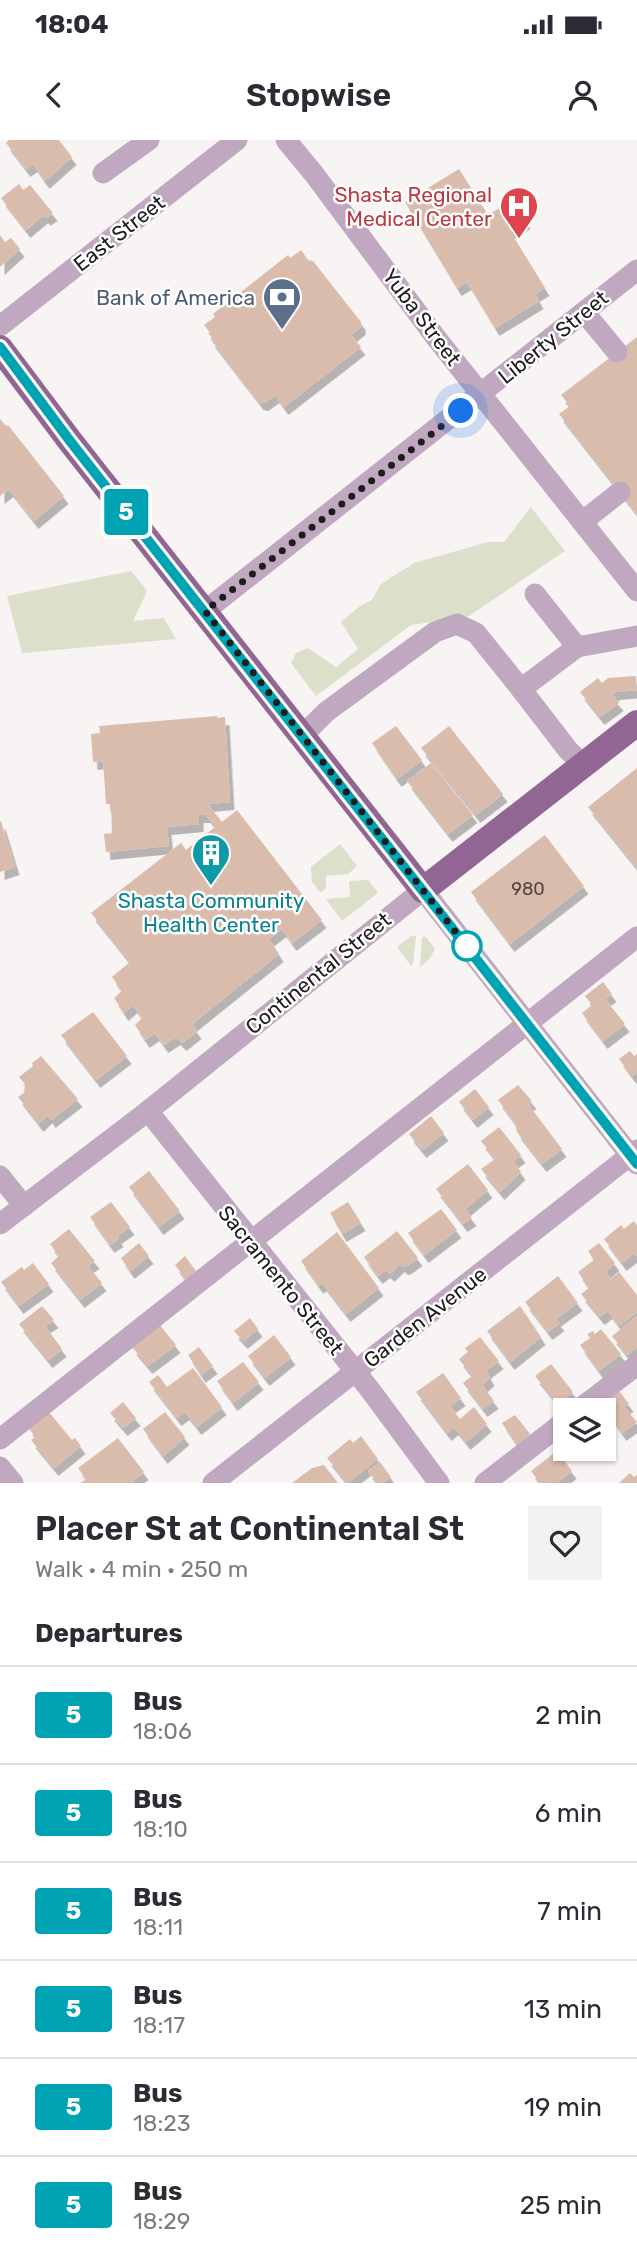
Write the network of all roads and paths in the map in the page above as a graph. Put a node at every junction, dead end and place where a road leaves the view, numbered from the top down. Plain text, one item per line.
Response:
1 (149, 140) edge
2 (237, 140) edge
3 (286, 140) edge
4 (103, 173) dead end
5 (637, 270) edge
6 (584, 312) junction
7 (0, 326) edge
8 (0, 348) edge
9 (617, 352) dead end
10 (482, 394) junction
11 (620, 492) dead end
12 (582, 522) junction
13 (637, 591) edge
14 (535, 594) dead end
15 (205, 611) junction
16 (637, 636) edge
17 (576, 647) junction
18 (520, 689) junction
19 (637, 723) edge
20 (303, 735) junction
21 (583, 765) junction
22 (423, 890) junction
23 (637, 937) edge
24 (528, 1023) junction
25 (148, 1111) junction
26 (635, 1156) edge
27 (0, 1176) edge
28 (24, 1206) junction
29 (0, 1224) edge
30 (249, 1241) junction
31 (637, 1365) edge
32 (356, 1372) junction
33 (594, 1398) edge
34 (553, 1430) edge
35 (0, 1439) edge
36 (0, 1467) edge
37 (13, 1483) edge
38 (213, 1483) edge
39 (439, 1483) edge
40 (485, 1483) edge

1 - 4 street
2 - 7 street, East Street
3 - 10 street, Yuba Street
5 - 6 street, Liberty Street
6 - 9 street
6 - 10 street, Liberty Street
8 - 15 main road
10 - 12 street, Yuba Street
10 - 15 street, Liberty Street
11 - 12 street
12 - 13 street, Yuba Street
14 - 17 street
15 - 20 main road
16 - 17 street
17 - 18 street
18 - 20 street
18 - 21 street
19 - 21 main road, Continental Street
20 - 22 main road
21 - 22 main road, Continental Street
22 - 24 street
22 - 25 street, Continental Street
23 - 24 street
24 - 26 street
24 - 30 street
25 - 28 street, Continental Street
25 - 30 street, Sacramento Street
26 - 32 street, Garden Avenue
27 - 28 street
28 - 29 street, Continental Street
30 - 32 street, Sacramento Street
30 - 35 street
31 - 33 street
32 - 38 street, Garden Avenue
32 - 39 street, Sacramento Street
34 - 40 street
36 - 37 street

